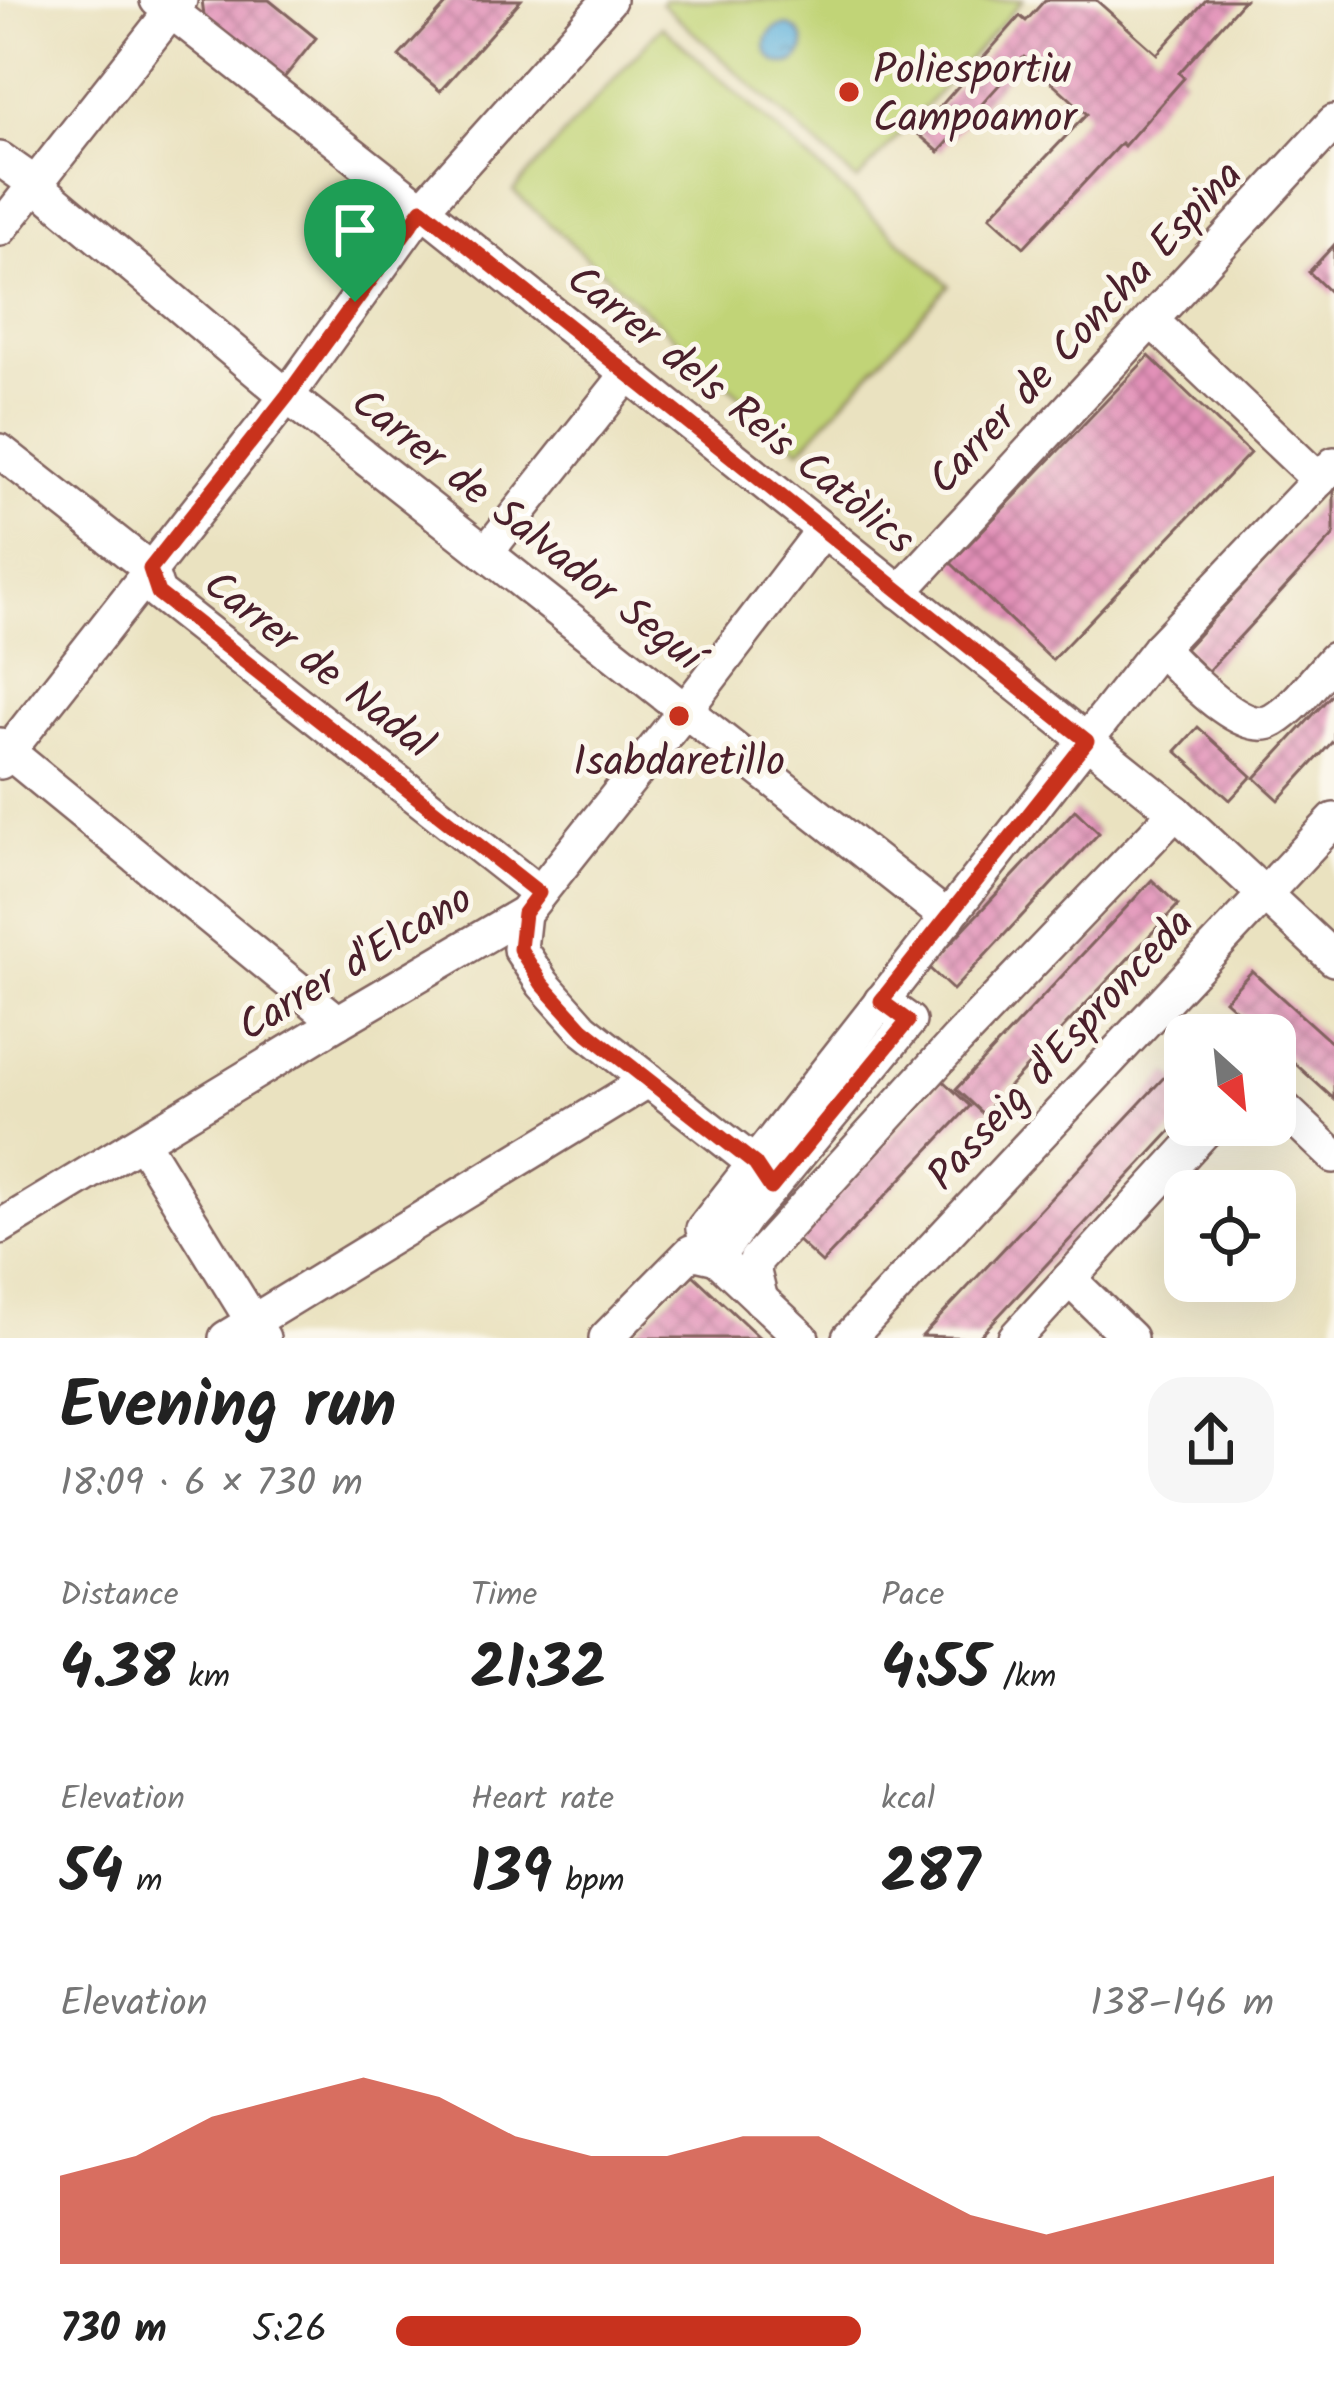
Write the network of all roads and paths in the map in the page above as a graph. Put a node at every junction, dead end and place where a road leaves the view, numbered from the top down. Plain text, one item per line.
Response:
1 (609, 0) edge
2 (169, 4) edge
3 (1334, 122) edge
4 (0, 159) edge
5 (34, 183) junction
6 (422, 209) junction
7 (0, 229) edge
8 (1151, 320) junction
9 (628, 374) junction
10 (287, 396) junction
11 (0, 451) edge
12 (1326, 472) edge
13 (823, 530) junction
14 (487, 554) junction
15 (150, 569) junction
16 (900, 592) junction
17 (1159, 648) junction
18 (1334, 659) edge
19 (686, 709) junction
20 (1087, 741) junction
21 (3, 753) edge
22 (1176, 812) junction
23 (1334, 820) edge
24 (1265, 894) junction
25 (534, 900) junction
26 (948, 918) junction
27 (1334, 959) edge
28 (338, 1022) junction
29 (650, 1080) junction
30 (1296, 1120) edge
31 (142, 1142) junction
32 (1191, 1146) edge
33 (1334, 1156) edge
34 (763, 1176) junction
35 (0, 1227) edge
36 (717, 1258) junction
37 (1069, 1279) junction
38 (758, 1286) junction
39 (247, 1333) edge
40 (606, 1338) edge
41 (802, 1338) edge
42 (849, 1338) edge
43 (1015, 1338) edge
44 (1130, 1338) edge

1 - 6 street
2 - 5 street
2 - 6 street, Carrer dels Reis Catòlics
3 - 8 street, Carrer de Concha Espina
4 - 5 street, Carrer de Salvador Seguí
5 - 7 street
5 - 10 street, Carrer de Salvador Seguí
6 - 9 street, Carrer dels Reis Catòlics
6 - 10 street
8 - 12 street
8 - 16 street, Carrer de Concha Espina
9 - 13 street, Carrer dels Reis Catòlics
9 - 14 street
10 - 14 street, Carrer de Salvador Seguí
10 - 15 street
11 - 15 street, Carrer de Nadal
12 - 17 street
13 - 16 street, Carrer dels Reis Catòlics
13 - 19 street, Carrer d'Elcano
14 - 19 street, Carrer de Salvador Seguí
15 - 21 street
15 - 25 street, Carrer de Nadal
16 - 20 street, Carrer dels Reis Catòlics
17 - 18 street
17 - 20 street
19 - 25 street, Carrer d'Elcano
19 - 26 street, Carrer de Salvador Seguí
20 - 22 street, Carrer dels Reis Catòlics
20 - 26 street
21 - 28 street
22 - 24 street, Carrer dels Reis Catòlics
22 - 38 street
23 - 24 street, Passeig d'Espronceda
24 - 27 street, Carrer dels Reis Catòlics
24 - 42 street, Passeig d'Espronceda
25 - 28 street, Carrer d'Elcano
25 - 29 street
26 - 34 street
28 - 31 street, Carrer d'Elcano
29 - 34 street
29 - 39 street
30 - 33 street
31 - 35 street, Carrer d'Elcano
31 - 39 street
32 - 37 street
34 - 36 street
36 - 38 street
36 - 40 street
37 - 43 street
37 - 44 street
38 - 41 street

